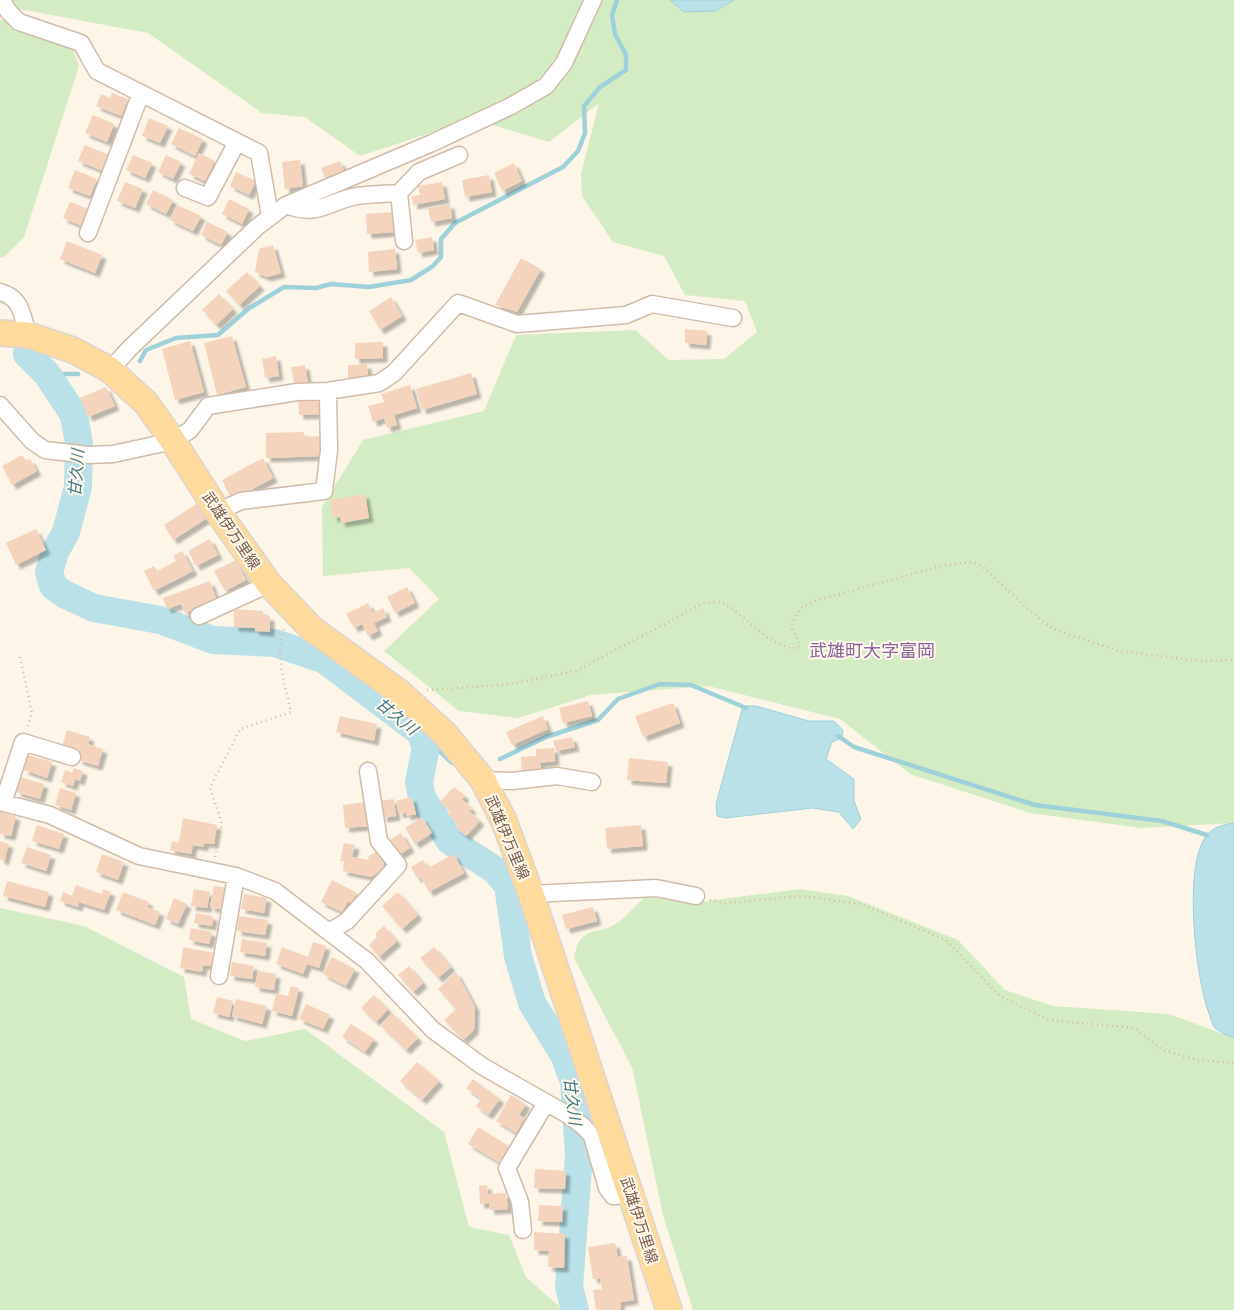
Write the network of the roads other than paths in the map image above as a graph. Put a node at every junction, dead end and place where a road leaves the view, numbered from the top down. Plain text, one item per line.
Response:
1 (2, 0) edge
2 (593, 0) edge
3 (141, 93) junction
4 (237, 142) junction
5 (459, 156) dead end
6 (185, 188) dead end
7 (399, 193) junction
8 (286, 205) junction
9 (270, 216) junction
10 (88, 233) dead end
11 (404, 241) dead end
12 (0, 292) edge
13 (733, 318) dead end
14 (0, 333) edge
15 (28, 335) junction
16 (110, 370) junction
17 (328, 396) dead end
18 (0, 406) edge
19 (173, 442) junction
20 (222, 518) junction
21 (269, 584) junction
22 (199, 616) dead end
23 (72, 757) dead end
24 (368, 771) dead end
25 (483, 780) junction
26 (592, 782) dead end
27 (2, 803) edge
28 (236, 876) junction
29 (532, 894) junction
30 (696, 896) road end
31 (328, 932) junction
32 (219, 976) dead end
33 (546, 1103) junction
34 (632, 1195) junction
35 (523, 1230) dead end
36 (669, 1310) edge

1 - 3 street
2 - 8 street
3 - 4 street
3 - 10 street
4 - 6 street
4 - 9 street
5 - 7 street
7 - 8 street
7 - 11 street
8 - 9 street
9 - 16 street
12 - 15 street
13 - 19 street
14 - 15 main road, 武雄伊万里線
15 - 16 main road, 武雄伊万里線
16 - 19 main road, 武雄伊万里線
17 - 20 street
18 - 19 street
19 - 20 main road, 武雄伊万里線
20 - 21 main road, 武雄伊万里線
21 - 22 street
21 - 25 main road, 武雄伊万里線
23 - 27 street
24 - 31 street
25 - 26 street
25 - 29 main road, 武雄伊万里線
27 - 28 street
28 - 31 street
28 - 32 street
29 - 30 street
29 - 34 main road, 武雄伊万里線
31 - 33 street
33 - 34 street
33 - 35 street
34 - 36 main road, 武雄伊万里線

